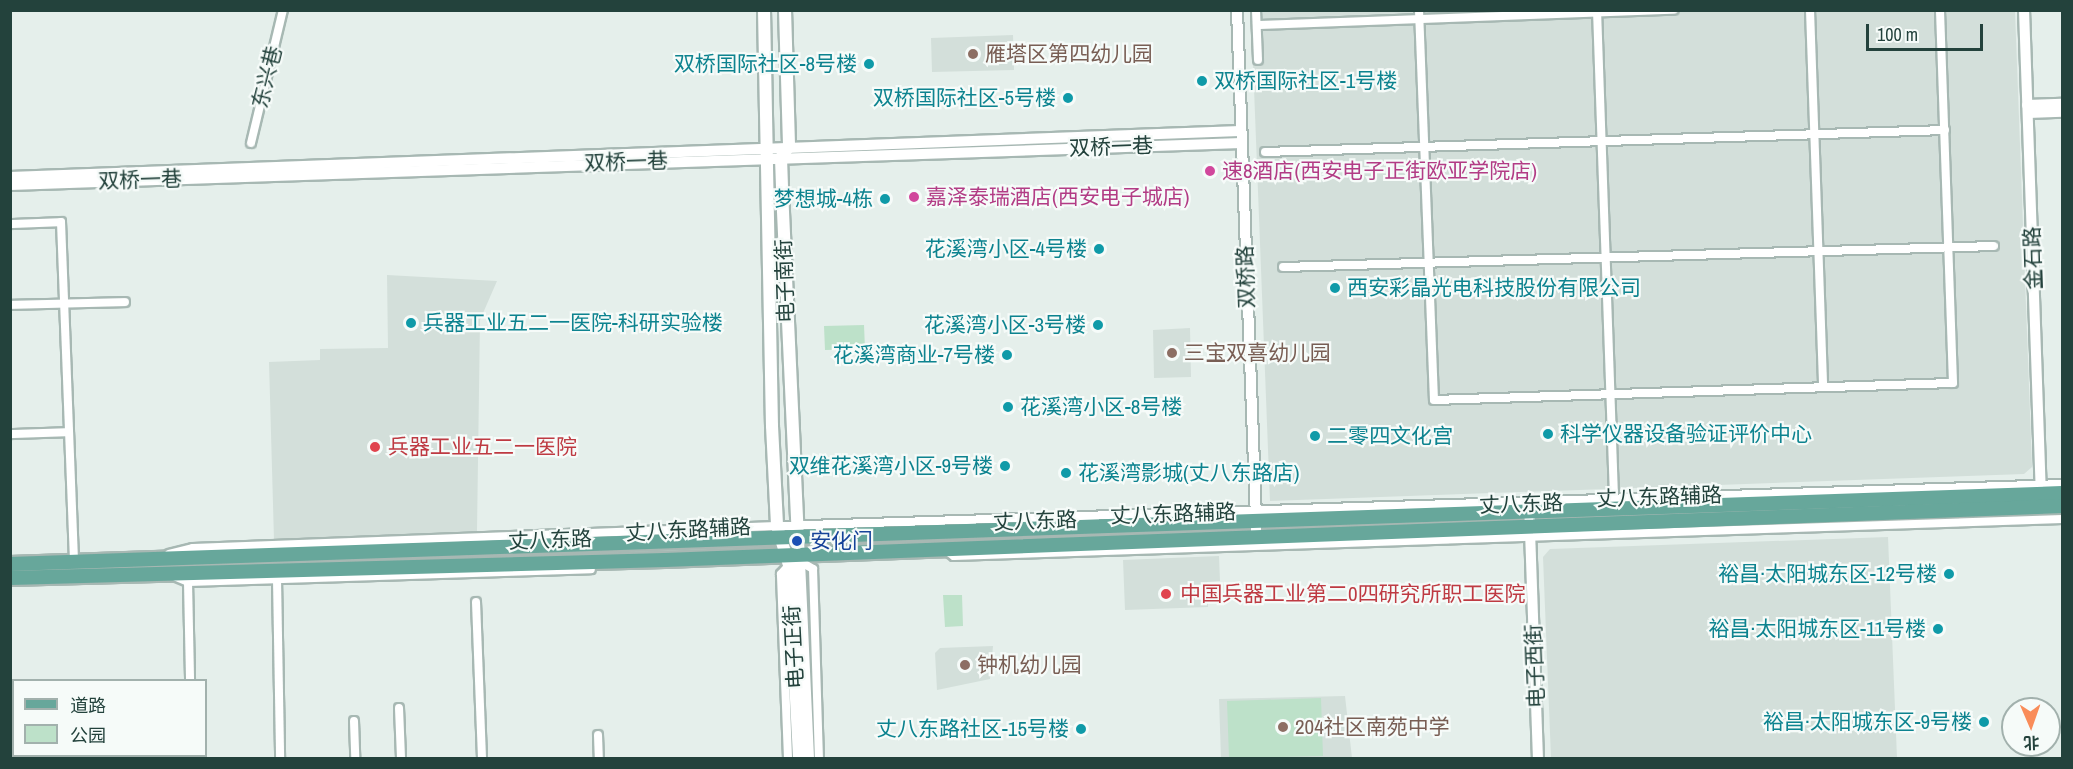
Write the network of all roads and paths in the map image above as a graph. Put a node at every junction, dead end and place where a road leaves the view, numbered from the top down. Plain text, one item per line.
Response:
1 (283, 10) edge
2 (764, 10) edge
3 (785, 10) edge
4 (1237, 10) edge
5 (1256, 10) edge
6 (1674, 10) edge
7 (1810, 10) edge
8 (1940, 10) edge
9 (2024, 10) edge
10 (1598, 12) edge
11 (1419, 15) edge
12 (1257, 25) junction
13 (1258, 60) dead end
14 (2062, 104) edge
15 (2028, 109) junction
16 (2062, 112) edge
17 (1945, 130) junction
18 (1240, 131) junction
19 (1814, 133) junction
20 (1602, 142) junction
21 (251, 143) dead end
22 (1240, 143) junction
23 (789, 146) junction
24 (1426, 148) junction
25 (1265, 152) dead end
26 (767, 153) junction
27 (781, 158) junction
28 (10, 177) edge
29 (10, 184) edge
30 (10, 224) edge
31 (1948, 245) junction
32 (1994, 246) dead end
33 (1818, 249) junction
34 (1606, 257) junction
35 (1429, 263) junction
36 (1283, 267) dead end
37 (125, 302) dead end
38 (63, 304) junction
39 (10, 305) edge
40 (1823, 386) junction
41 (1611, 394) junction
42 (69, 432) junction
43 (10, 434) edge
44 (2062, 483) edge
45 (2062, 493) edge
46 (2041, 494) junction
47 (1614, 503) junction
48 (2062, 506) edge
49 (1530, 518) junction
50 (2062, 519) edge
51 (1256, 527) junction
52 (796, 531) junction
53 (778, 532) junction
54 (795, 559) junction
55 (665, 560) junction
56 (74, 562) junction
57 (10, 564) edge
58 (168, 574) junction
59 (10, 578) edge
60 (277, 579) junction
61 (188, 582) junction
62 (476, 602) dead end
63 (190, 679) edge
64 (399, 708) dead end
65 (354, 721) dead end
66 (598, 735) dead end
67 (280, 759) edge
68 (355, 759) edge
69 (401, 759) edge
70 (482, 759) edge
71 (598, 759) edge
72 (788, 759) edge
73 (800, 759) edge
74 (808, 759) edge
75 (819, 759) edge
76 (1538, 759) edge

1 - 21 street, 东兴巷
2 - 26 main road, 电子南街
3 - 23 main road
4 - 18 street, 双桥路
5 - 12 street
6 - 10 street
7 - 19 street
8 - 17 street
9 - 15 street, 金石路
10 - 11 street
10 - 20 street
11 - 12 street
11 - 24 street
12 - 13 street
14 - 15 street
15 - 16 street
15 - 46 street, 金石路
17 - 19 street
17 - 31 street
18 - 22 street, 双桥路
18 - 23 street, 双桥一巷
19 - 20 street
19 - 33 street
20 - 24 street
20 - 34 street
22 - 27 street, 双桥一巷
22 - 51 street, 双桥路
23 - 26 street, 双桥一巷
23 - 27 main road
24 - 25 street
24 - 35 street
26 - 27 street, 双桥一巷
26 - 28 street, 双桥一巷
26 - 29 street, 双桥一巷
26 - 53 main road, 电子南街
27 - 52 main road, 电子南街
30 - 38 street
31 - 32 street
31 - 33 street
31 - 40 street
33 - 34 street
33 - 40 street
34 - 35 street
34 - 41 street
35 - 36 street
35 - 41 street
37 - 38 street
38 - 39 street
38 - 42 street
40 - 41 street
41 - 47 street
42 - 43 street
42 - 56 street
44 - 46 street
45 - 46 main road, 丈八东路
46 - 47 main road, 丈八东路
46 - 48 main road, 丈八东路
46 - 49 main road, 丈八东路
47 - 49 main road, 丈八东路
49 - 50 street, 丈八东路辅路
49 - 51 main road, 丈八东路
49 - 51 street, 丈八东路辅路
49 - 76 street, 电子西街
51 - 52 main road, 丈八东路
51 - 54 main road, 丈八东路
52 - 53 main road, 丈八东路
52 - 54 main road, 电子南街
53 - 54 main road, 电子正街
53 - 56 main road, 丈八东路
54 - 55 main road, 丈八东路
54 - 72 street
54 - 73 main road, 电子正街
54 - 74 main road, 电子正街
54 - 75 street
55 - 58 main road, 丈八东路
55 - 60 street, 丈八东路辅路
56 - 57 main road, 丈八东路
58 - 59 main road, 丈八东路
58 - 61 street, 丈八东路辅路
60 - 61 street, 丈八东路辅路
60 - 67 street
61 - 63 street
62 - 70 street
64 - 69 street
65 - 68 street
66 - 71 street

